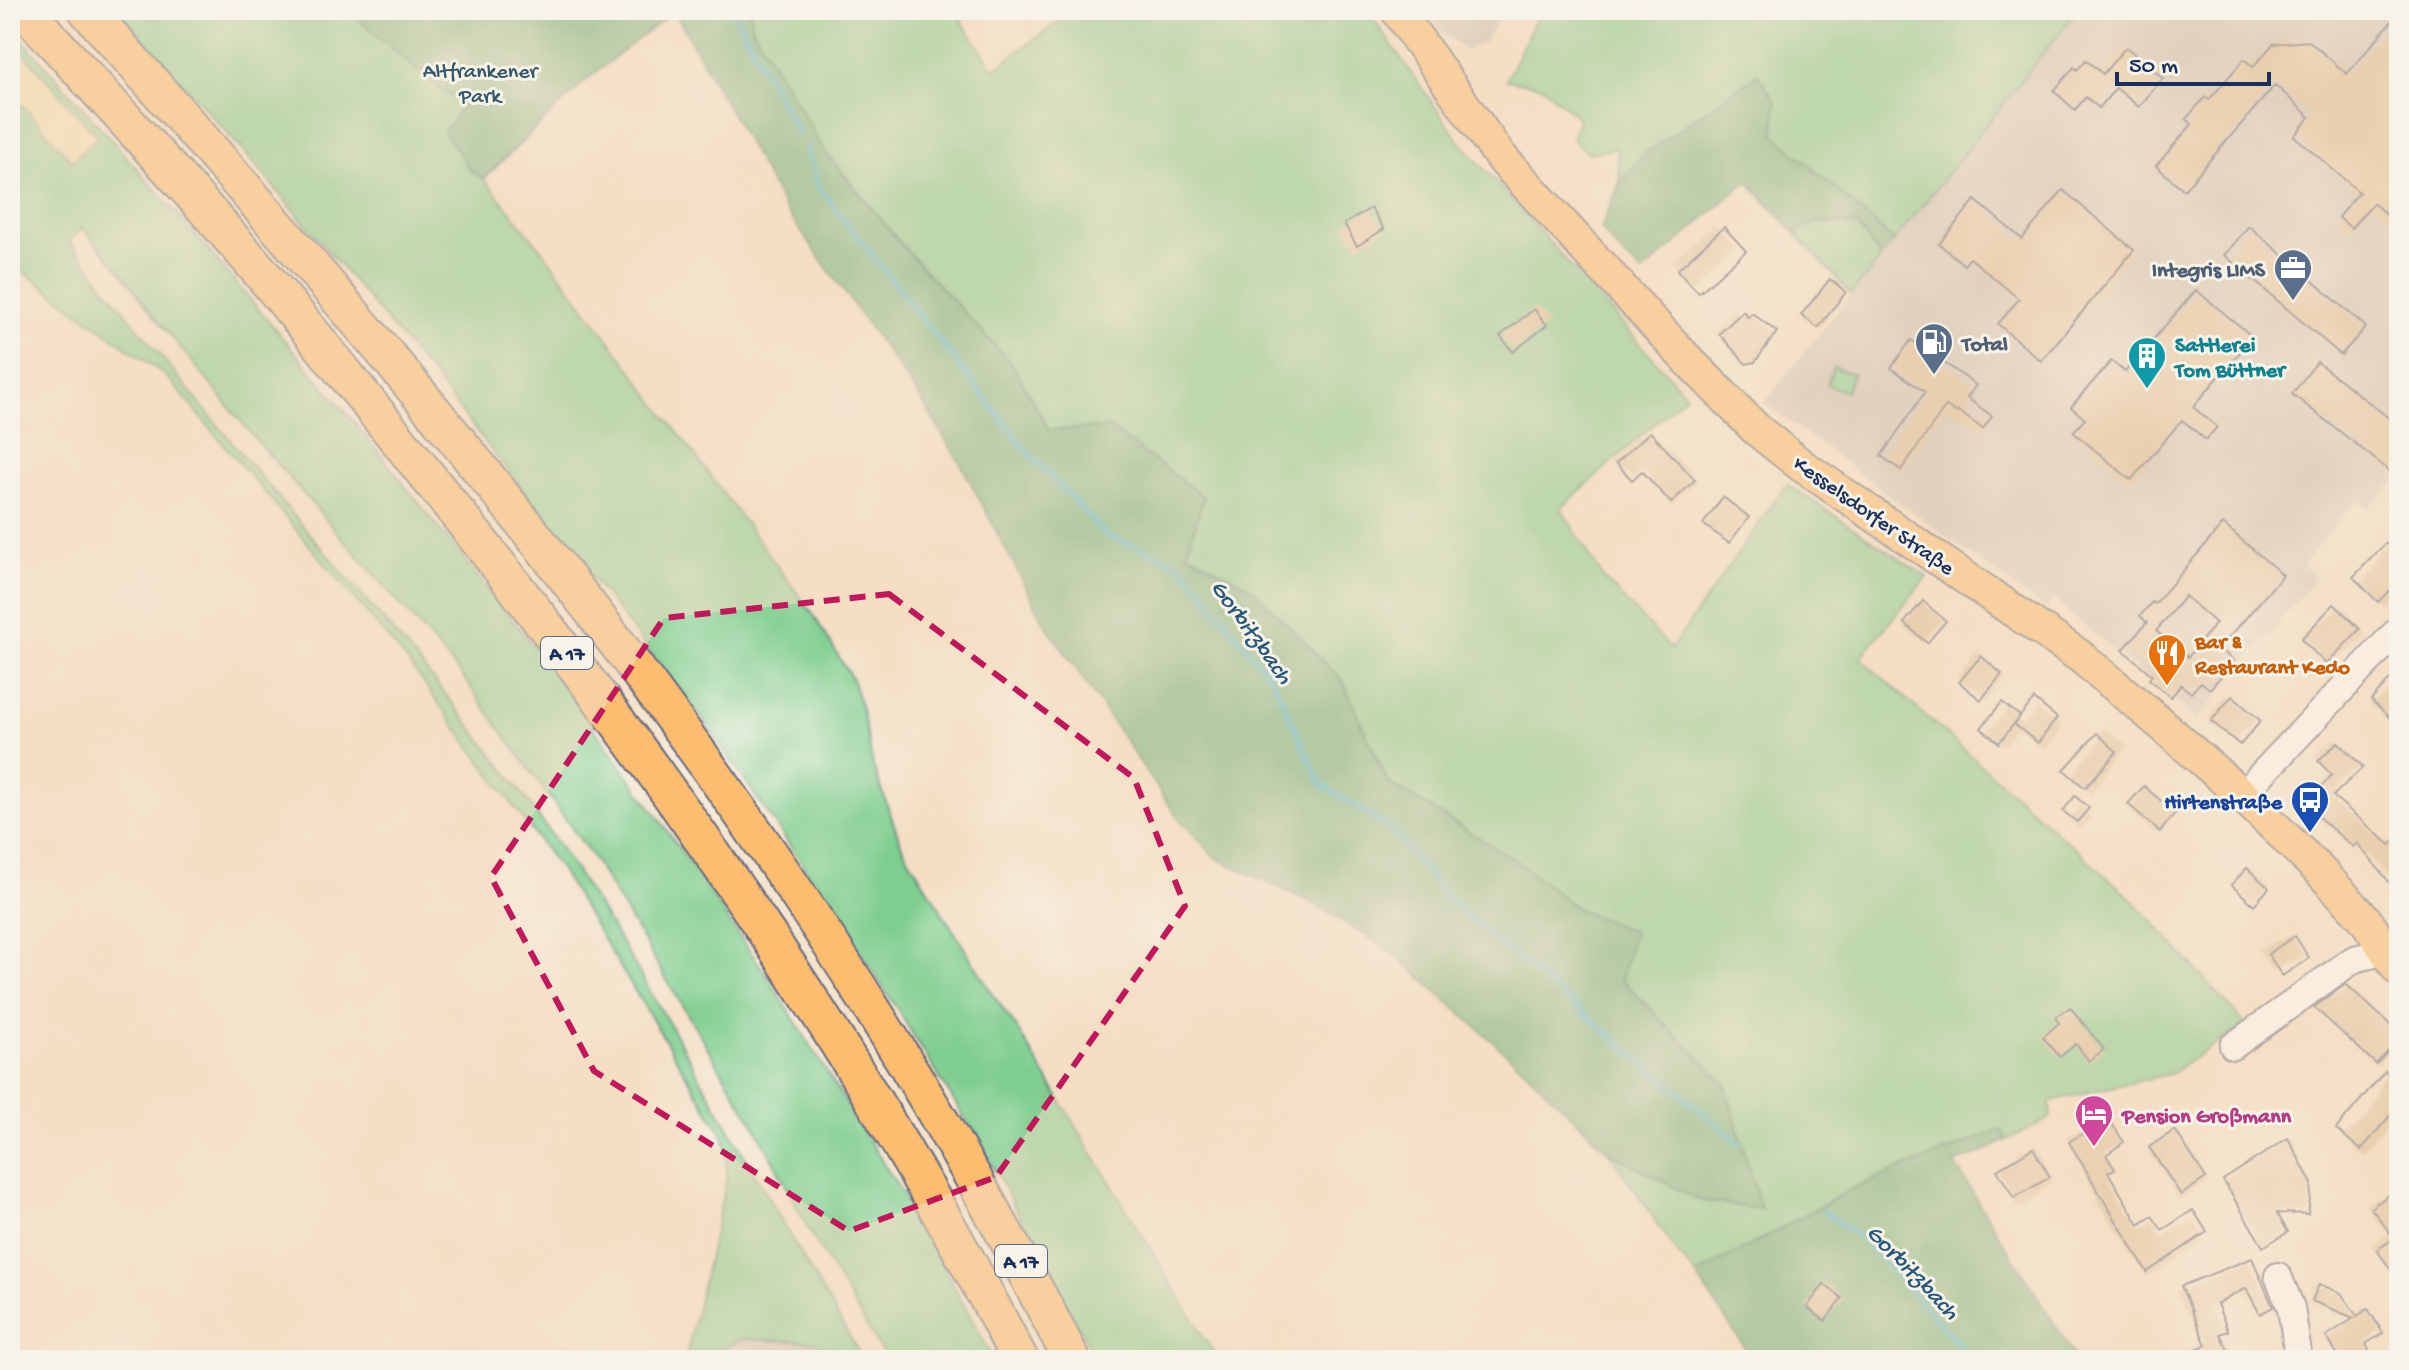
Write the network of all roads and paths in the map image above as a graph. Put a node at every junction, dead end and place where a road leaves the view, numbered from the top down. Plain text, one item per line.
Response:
1 (25, 10) edge
2 (87, 10) edge
3 (1397, 10) edge
4 (2399, 629) edge
5 (2242, 795) junction
6 (2395, 954) edge
7 (2233, 1046) dead end
8 (2278, 1276) dead end
9 (1020, 1360) edge
10 (1072, 1360) edge
11 (2299, 1360) edge

1 - 9 highway, A 17
2 - 10 highway, A 17
3 - 5 main road, Kesselsdorfer Straße
4 - 5 street
5 - 6 main road, Kesselsdorfer Straße
6 - 7 street
8 - 11 street

